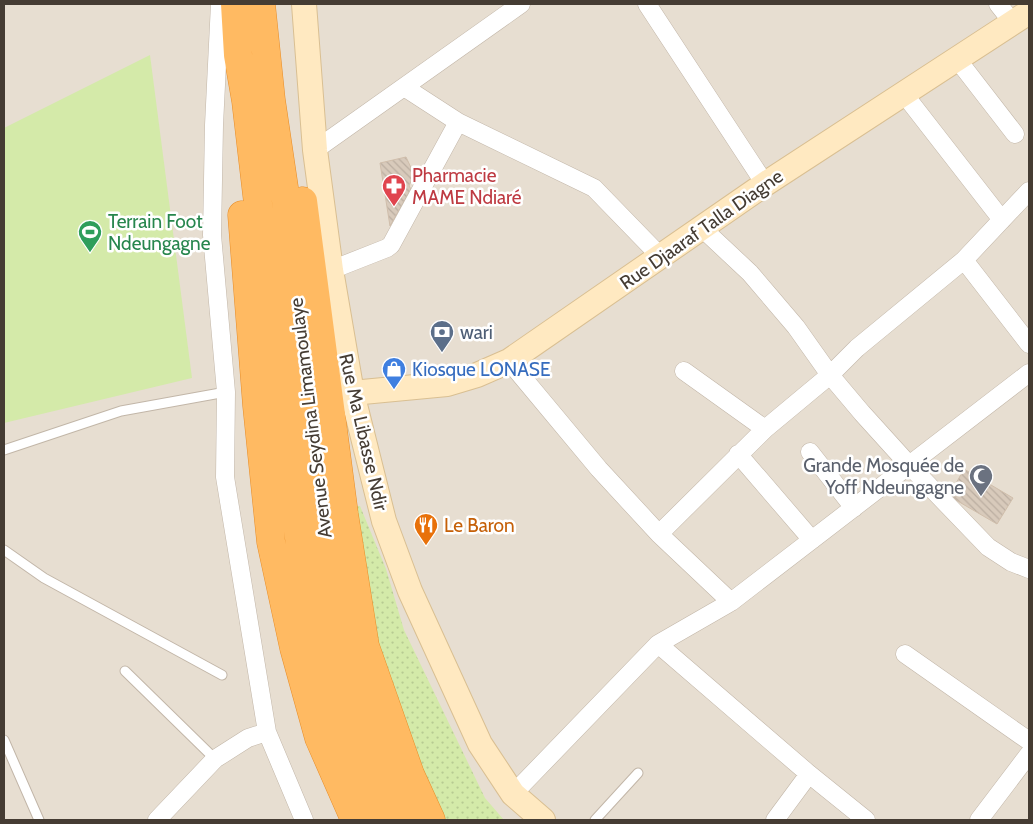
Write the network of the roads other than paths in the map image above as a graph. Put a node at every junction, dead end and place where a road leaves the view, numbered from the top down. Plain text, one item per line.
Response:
1 (220, 4) edge
2 (234, 4) edge
3 (261, 4) edge
4 (304, 4) edge
5 (521, 4) edge
6 (647, 4) edge
7 (998, 4) edge
8 (1021, 17) edge
9 (958, 59) junction
10 (404, 87) junction
11 (904, 94) junction
12 (259, 101) junction
13 (458, 122) junction
14 (1015, 134) dead end
15 (315, 150) junction
16 (765, 184) junction
17 (1029, 191) edge
18 (1002, 220) junction
19 (702, 228) junction
20 (661, 256) junction
21 (964, 260) junction
22 (331, 270) junction
23 (1029, 344) edge
24 (509, 361) junction
25 (684, 371) dead end
26 (1029, 374) edge
27 (830, 375) junction
28 (226, 392) junction
29 (352, 393) junction
30 (765, 429) junction
31 (4, 450) edge
32 (810, 452) dead end
33 (738, 454) junction
34 (910, 466) junction
35 (854, 508) junction
36 (659, 534) junction
37 (812, 540) junction
38 (4, 550) edge
39 (1029, 569) edge
40 (731, 602) junction
41 (658, 644) junction
42 (905, 654) dead end
43 (125, 671) dead end
44 (222, 675) dead end
45 (267, 732) junction
46 (4, 740) edge
47 (1029, 741) edge
48 (1029, 754) edge
49 (215, 759) junction
50 (638, 773) dead end
51 (810, 774) junction
52 (513, 794) junction
53 (39, 820) edge
54 (157, 820) edge
55 (304, 820) edge
56 (355, 820) edge
57 (377, 820) edge
58 (407, 820) edge
59 (431, 820) edge
60 (543, 820) edge
61 (595, 820) edge
62 (775, 820) edge
63 (866, 820) edge
64 (979, 820) edge

1 - 28 street
2 - 12 highway, Avenue Seydina Limamoulaye
3 - 12 highway, Avenue Seydina Limamoulaye
4 - 15 street, Rue Ma Libasse Ndir
5 - 10 street
6 - 16 street
7 - 8 street
8 - 9 street, Rue Djaaraf Talla Diagne
9 - 11 street, Rue Djaaraf Talla Diagne
9 - 14 street
10 - 13 street
10 - 15 street
11 - 16 street, Rue Djaaraf Talla Diagne
11 - 18 street
12 - 56 highway
12 - 57 highway, Avenue Seydina Limamoulaye
12 - 58 highway, Avenue Seydina Limamoulaye
12 - 59 highway
13 - 20 street
13 - 22 street
15 - 22 street, Rue Ma Libasse Ndir
16 - 19 street, Rue Djaaraf Talla Diagne
17 - 18 street
18 - 21 street
19 - 20 street, Rue Djaaraf Talla Diagne
19 - 27 street
20 - 24 street, Rue Djaaraf Talla Diagne
21 - 23 street
21 - 27 street
22 - 29 street, Rue Ma Libasse Ndir
24 - 29 street, Rue Djaaraf Talla Diagne
24 - 36 street
25 - 30 street
26 - 34 street
27 - 30 street
27 - 34 street
28 - 31 lane
28 - 45 street
29 - 52 street, Rue Ma Libasse Ndir
30 - 33 street
32 - 35 street
33 - 36 street
33 - 37 street
34 - 35 street
34 - 39 street
35 - 37 street
36 - 40 street
37 - 40 street
38 - 44 lane
40 - 41 street
41 - 51 street
41 - 52 street
42 - 47 street
43 - 49 lane
45 - 49 street
45 - 55 street
46 - 53 lane
48 - 64 street
49 - 54 street
50 - 61 lane
51 - 62 street
51 - 63 street
52 - 60 street, Rue Ma Libasse Ndir

